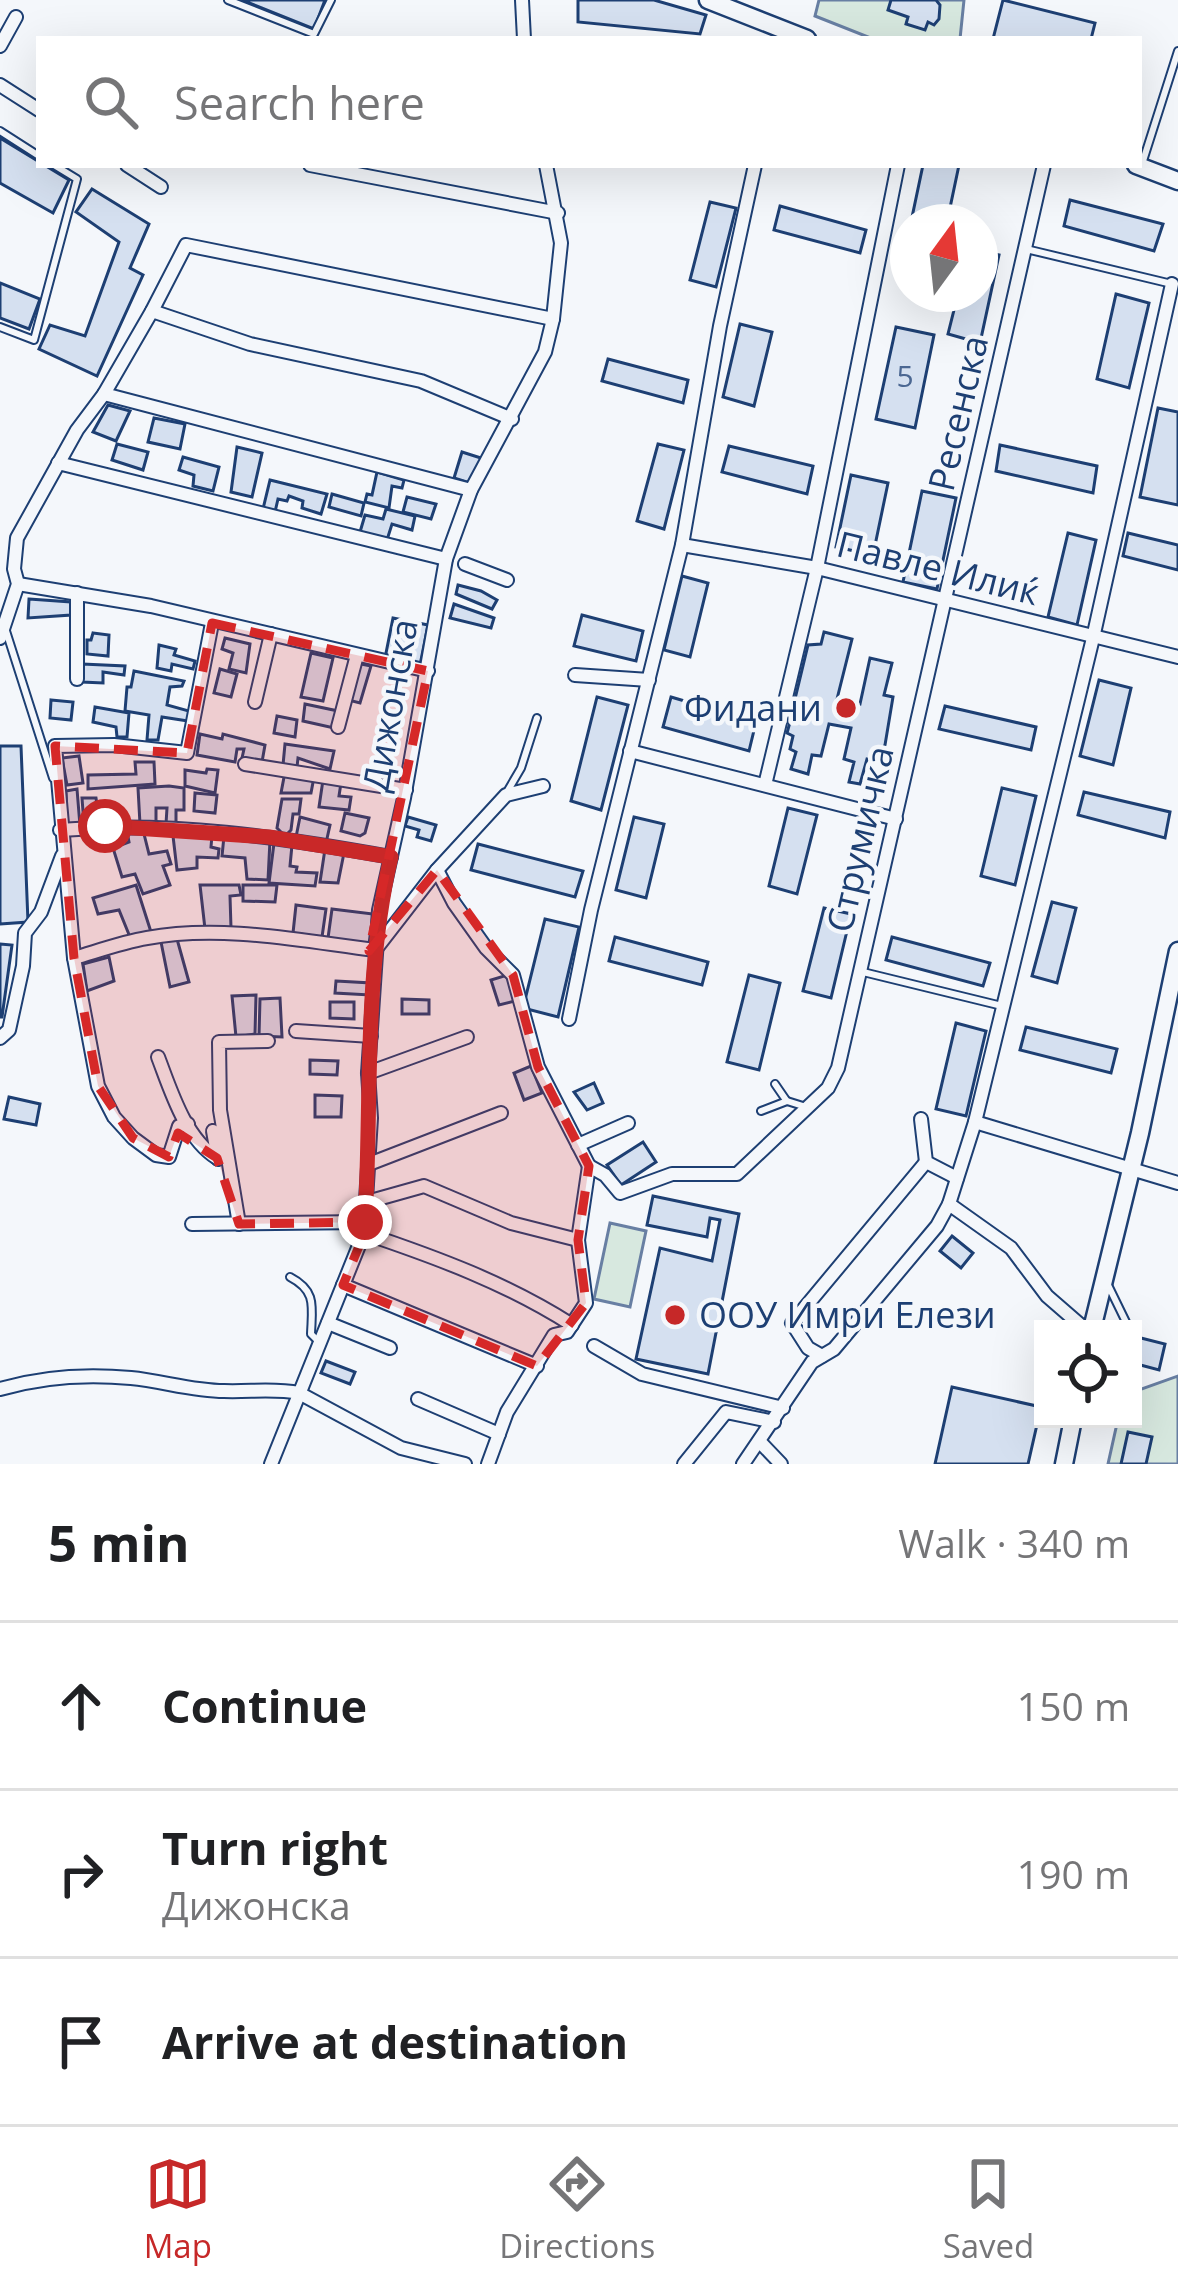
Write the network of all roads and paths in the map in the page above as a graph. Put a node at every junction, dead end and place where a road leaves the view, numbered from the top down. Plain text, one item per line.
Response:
1 (228, 0) edge
2 (331, 0) edge
3 (522, 0) edge
4 (708, 0) edge
5 (16, 17) dead end
6 (784, 35) edge
7 (524, 36) edge
8 (0, 46) edge
9 (1178, 51) edge
10 (0, 85) edge
11 (36, 108) edge
12 (0, 131) edge
13 (36, 154) edge
14 (1142, 154) edge
15 (59, 168) edge
16 (132, 168) edge
17 (326, 168) edge
18 (547, 168) edge
19 (754, 168) edge
20 (897, 168) edge
21 (1043, 168) edge
22 (1142, 168) edge
23 (1178, 181) edge
24 (161, 187) dead end
25 (558, 213) junction
26 (1026, 249) junction
27 (1172, 284) joint
28 (152, 311) junction
29 (553, 320) junction
30 (0, 327) edge
31 (104, 394) junction
32 (512, 419) junction
33 (58, 463) junction
34 (471, 490) junction
35 (682, 545) junction
36 (446, 559) junction
37 (465, 564) dead end
38 (817, 568) junction
39 (507, 580) dead end
40 (18, 584) junction
41 (77, 592) junction
42 (946, 603) junction
43 (212, 623) junction
44 (2, 633) edge
45 (271, 634) junction
46 (1094, 638) junction
47 (357, 656) junction
48 (1178, 657) edge
49 (428, 670) junction
50 (575, 675) dead end
51 (77, 680) dead end
52 (649, 680) junction
53 (255, 702) dead end
54 (537, 718) dead end
55 (338, 727) dead end
56 (630, 751) junction
57 (245, 764) dead end
58 (766, 785) junction
59 (60, 786) junction
60 (543, 786) dead end
61 (406, 790) junction
62 (506, 795) junction
63 (896, 819) junction
64 (60, 830) junction
65 (66, 848) junction
66 (391, 857) junction
67 (436, 871) junction
68 (375, 950) junction
69 (1178, 951) edge
70 (74, 958) junction
71 (859, 971) junction
72 (1006, 1006) junction
73 (569, 1019) dead end
74 (296, 1031) dead end
75 (370, 1036) junction
76 (467, 1037) dead end
77 (0, 1038) edge
78 (268, 1040) dead end
79 (158, 1058) dead end
80 (368, 1072) junction
81 (775, 1084) dead end
82 (787, 1101) junction
83 (808, 1108) junction
84 (761, 1111) dead end
85 (501, 1113) dead end
86 (920, 1119) dead end
87 (975, 1122) junction
88 (628, 1123) dead end
89 (188, 1124) junction
90 (213, 1131) dead end
91 (578, 1145) junction
92 (217, 1158) junction
93 (926, 1162) junction
94 (370, 1164) junction
95 (589, 1166) junction
96 (1130, 1170) junction
97 (957, 1178) junction
98 (229, 1179) junction
99 (1178, 1183) edge
100 (367, 1202) junction
101 (949, 1204) junction
102 (239, 1224) junction
103 (192, 1225) dead end
104 (365, 1228) junction
105 (578, 1240) junction
106 (1104, 1276) junction
107 (290, 1277) dead end
108 (343, 1285) junction
109 (1077, 1320) edge
110 (1091, 1320) edge
111 (1125, 1320) edge
112 (328, 1323) junction
113 (579, 1335) junction
114 (320, 1343) junction
115 (390, 1348) dead end
116 (822, 1356) junction
117 (537, 1366) junction
118 (0, 1389) edge
119 (299, 1393) junction
120 (418, 1399) dead end
121 (784, 1408) junction
122 (774, 1422) junction
123 (1071, 1428) edge
124 (500, 1433) junction
125 (760, 1442) junction
126 (272, 1461) edge
127 (288, 1464) edge
128 (465, 1464) edge
129 (488, 1464) edge
130 (684, 1464) edge
131 (743, 1464) edge
132 (781, 1464) edge
133 (1064, 1464) edge

1 - 2 lane
3 - 7 street
4 - 6 street
5 - 8 street
9 - 14 lane
10 - 11 street
12 - 13 lane
15 - 30 lane
16 - 24 street
17 - 25 street
18 - 25 street, Дижонска
19 - 35 street
20 - 38 street
21 - 26 street, Ресенска
22 - 23 street
25 - 29 street, Дижонска
26 - 27 lane
26 - 42 street, Ресенска
27 - 46 street
28 - 29 street
28 - 31 street
28 - 32 street
29 - 32 street, Дижонска
31 - 33 street
31 - 34 street
32 - 34 street, Дижонска
33 - 36 street
33 - 40 street
34 - 36 street, Дижонска
35 - 38 street, Павле Илиќ
35 - 52 street
36 - 49 street, Дижонска
37 - 39 street
38 - 42 street, Павле Илиќ
38 - 58 street
40 - 41 street
40 - 44 street
41 - 43 street
41 - 51 street
42 - 46 street, Павле Илиќ
42 - 63 street, Струмичка
43 - 45 street
43 - 59 street
44 - 59 lane
45 - 47 street
45 - 53 street
46 - 48 street, Павле Илиќ
46 - 72 street
47 - 49 street
47 - 55 street
49 - 61 street, Дижонска
50 - 52 street
52 - 56 street
54 - 62 lane
56 - 58 street
56 - 73 street
57 - 61 street
58 - 63 street
59 - 64 street
60 - 62 street
61 - 66 street, Дижонска
62 - 67 street
63 - 71 street, Струмичка
64 - 65 street
64 - 66 street
65 - 70 street
65 - 77 street
66 - 68 street, Дижонска
67 - 68 street
67 - 91 street
68 - 70 street
68 - 75 street, Дижонска
69 - 96 street
70 - 89 street
71 - 72 lane
71 - 83 street, Струмичка
72 - 87 street
74 - 75 street
75 - 80 street, Дижонска
76 - 80 street
78 - 98 street
79 - 89 street
80 - 94 street, Дижонска
81 - 82 lane
82 - 83 lane
82 - 84 lane
83 - 95 street
85 - 94 street
86 - 93 street
87 - 96 street
87 - 97 street
88 - 91 street
89 - 92 street
90 - 92 street
91 - 95 street
92 - 98 street
93 - 97 street
93 - 116 street
94 - 100 street, Дижонска
95 - 105 street
96 - 99 street
96 - 106 street
97 - 101 street
98 - 102 street
100 - 104 street, Дижонска
100 - 105 street
101 - 109 street
101 - 116 street
102 - 103 street
102 - 104 street
104 - 108 street, Дижонска
104 - 113 street
105 - 113 street
106 - 110 street
106 - 111 lane
107 - 114 lane
108 - 112 street, Дижонска
108 - 117 street
112 - 114 street, Дижонска
112 - 115 street
113 - 117 street
113 - 121 street
114 - 119 street, Дижонска
116 - 121 street
117 - 124 street
118 - 119 street
119 - 126 street, Дижонска
119 - 128 street
120 - 124 street
121 - 122 street
122 - 125 street
122 - 130 street
123 - 133 street
124 - 129 street
125 - 131 street
125 - 132 street
126 - 127 street

